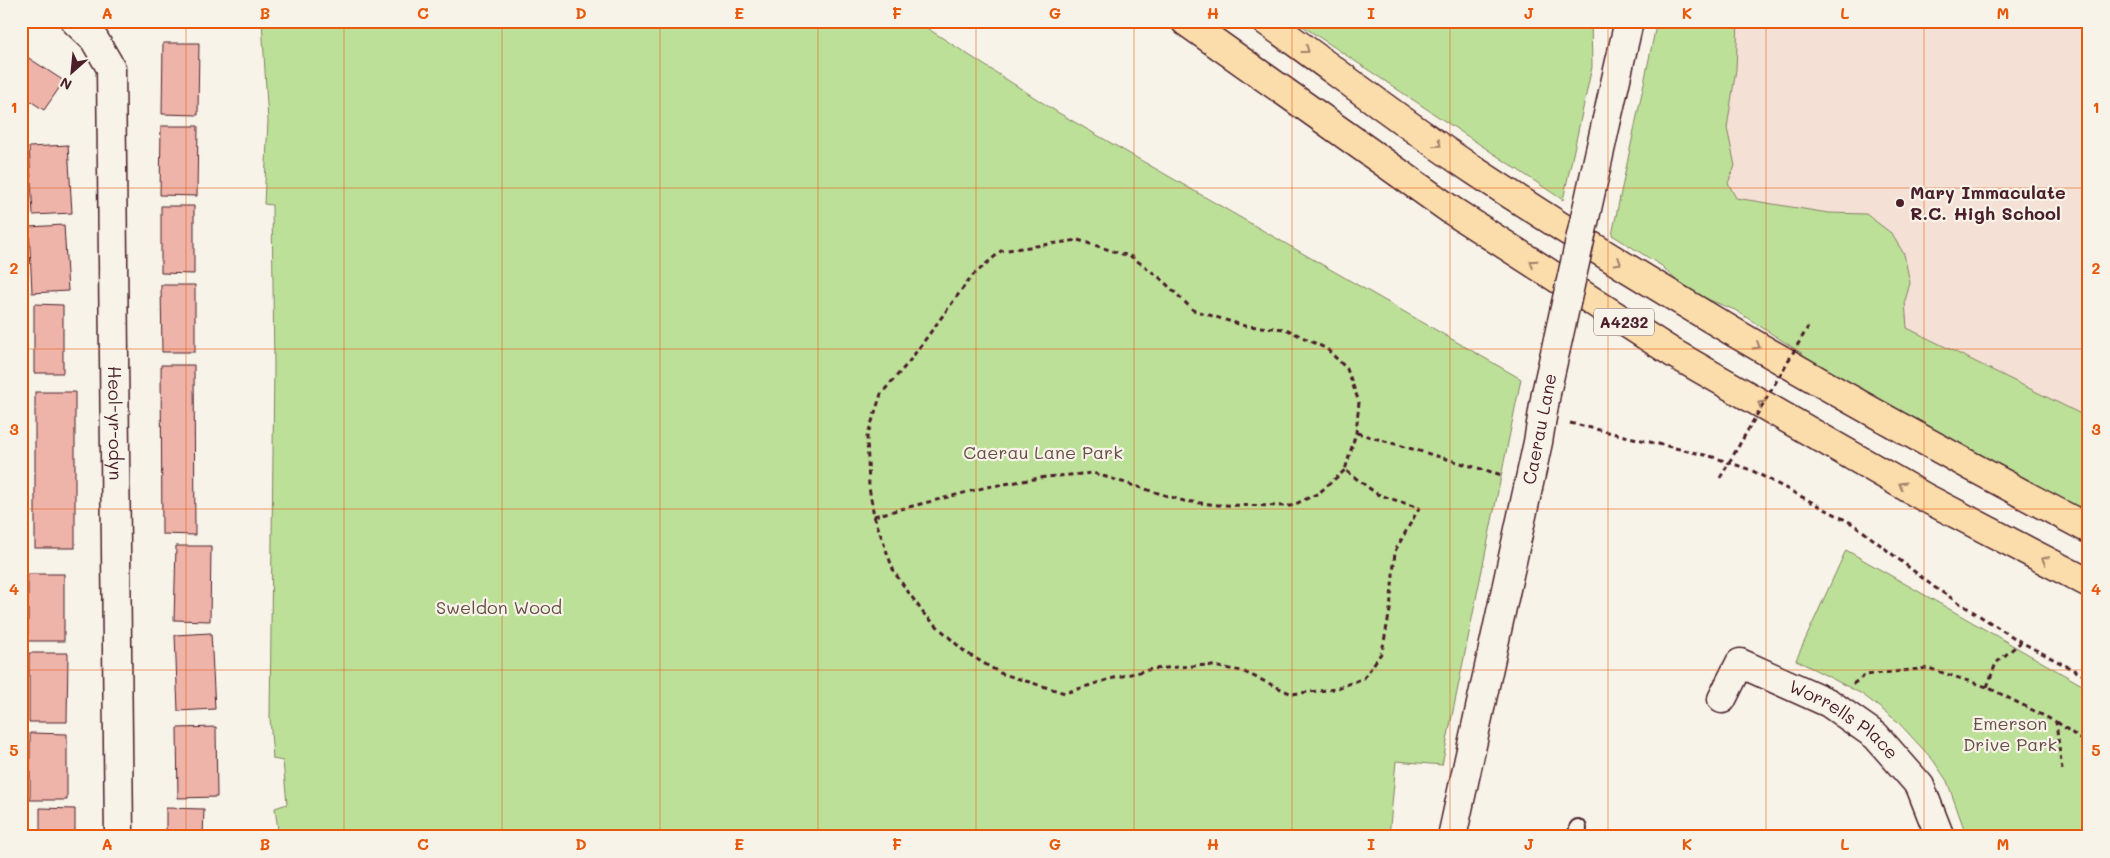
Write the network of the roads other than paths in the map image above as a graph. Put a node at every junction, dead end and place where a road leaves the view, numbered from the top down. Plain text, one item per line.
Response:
1 (75, 21) edge
2 (1185, 21) edge
3 (1266, 21) edge
4 (1629, 21) edge
5 (2089, 529) edge
6 (2089, 583) edge
7 (1722, 699) dead end
8 (119, 837) edge
9 (1452, 837) edge
10 (1940, 837) edge

1 - 8 street, Heol-yr-odyn
6 -> 2 main road, A4232
3 -> 5 main road, A4232
4 - 9 street, Caerau Lane, bridge
7 - 10 street, Worrells Place

